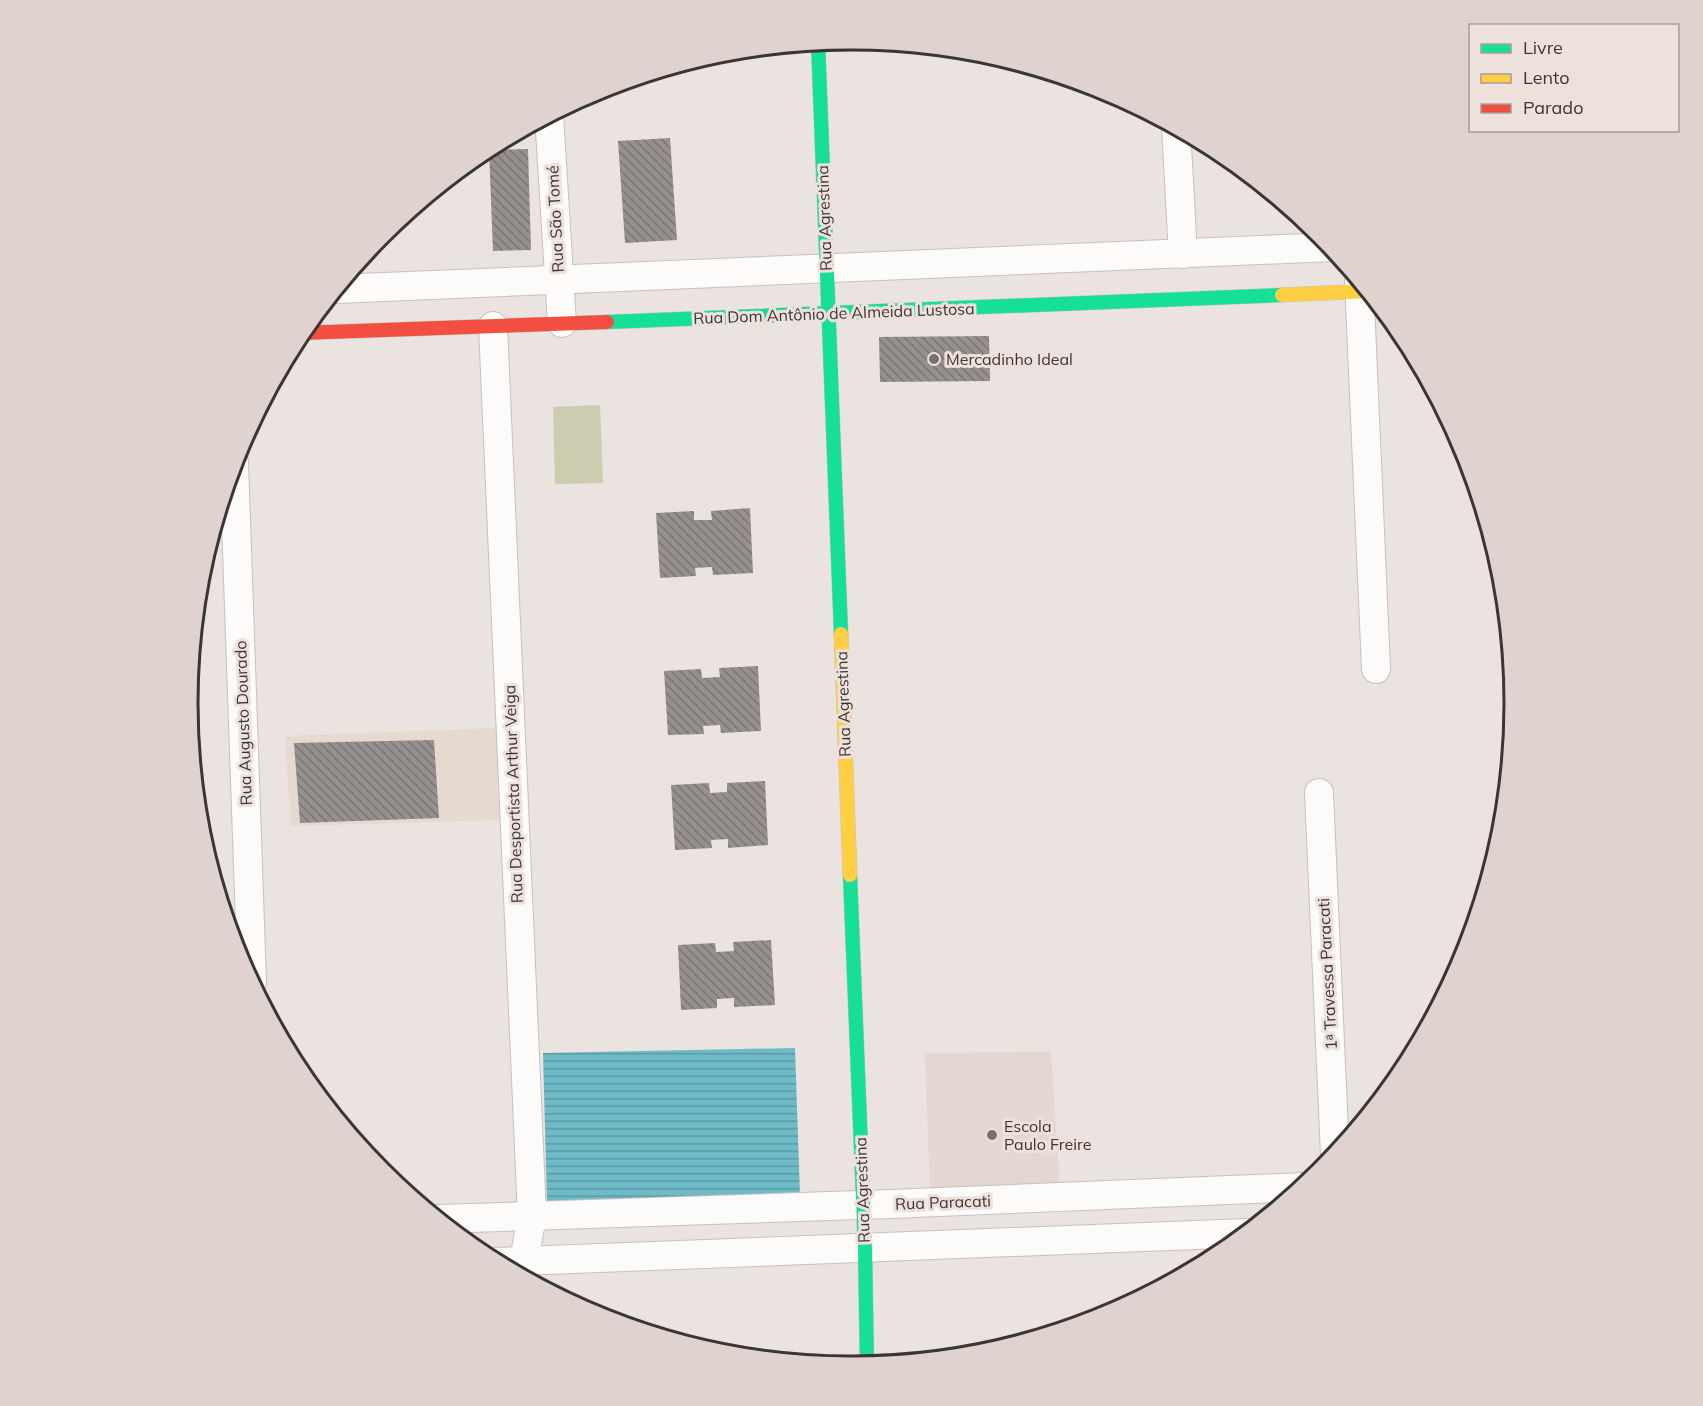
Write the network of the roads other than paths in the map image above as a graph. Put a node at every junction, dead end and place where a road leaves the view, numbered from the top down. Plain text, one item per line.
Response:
1 (818, 51) edge
2 (550, 124) edge
3 (1177, 136) edge
4 (1320, 248) edge
5 (1184, 254) junction
6 (826, 270) junction
7 (559, 280) junction
8 (1356, 288) edge
9 (346, 289) edge
10 (1362, 296) edge
11 (828, 314) junction
12 (562, 323) junction
13 (493, 326) junction
14 (313, 333) edge
15 (235, 488) edge
16 (1376, 669) dead end
17 (1319, 793) dead end
18 (251, 960) edge
19 (1334, 1143) edge
20 (1290, 1187) edge
21 (863, 1205) junction
22 (532, 1216) junction
23 (451, 1219) edge
24 (1214, 1246) edge
25 (865, 1248) junction
26 (511, 1260) edge
27 (514, 1262) edge
28 (867, 1356) edge

1 - 6 street, Rua Agrestina
2 - 7 street, Rua São Tomé
3 - 5 street
4 - 5 street
5 - 6 street
6 - 7 street
6 - 11 street, Rua Agrestina
7 - 9 street
7 - 12 street, Rua São Tomé
8 - 11 street, Rua Dom Antônio de Almeida Lustosa
10 - 16 street
11 - 12 street, Rua Dom Antônio de Almeida Lustosa
11 - 21 street, Rua Agrestina
12 - 13 street, Rua Dom Antônio de Almeida Lustosa
13 - 14 street, Rua Dom Antônio de Almeida Lustosa
13 - 22 street, Rua Desportista Arthur Veiga
15 - 18 street, Rua Augusto Dourado
17 - 19 street, 1ᵃ Travessa Paracati
20 - 21 street, Rua Paracati
21 - 22 street, Rua Paracati
21 - 25 street, Rua Agrestina
22 - 23 street, Rua Paracati
22 - 26 street, Rua Desportista Arthur Veiga
24 - 25 street
25 - 27 street
25 - 28 street, Rua Agrestina

